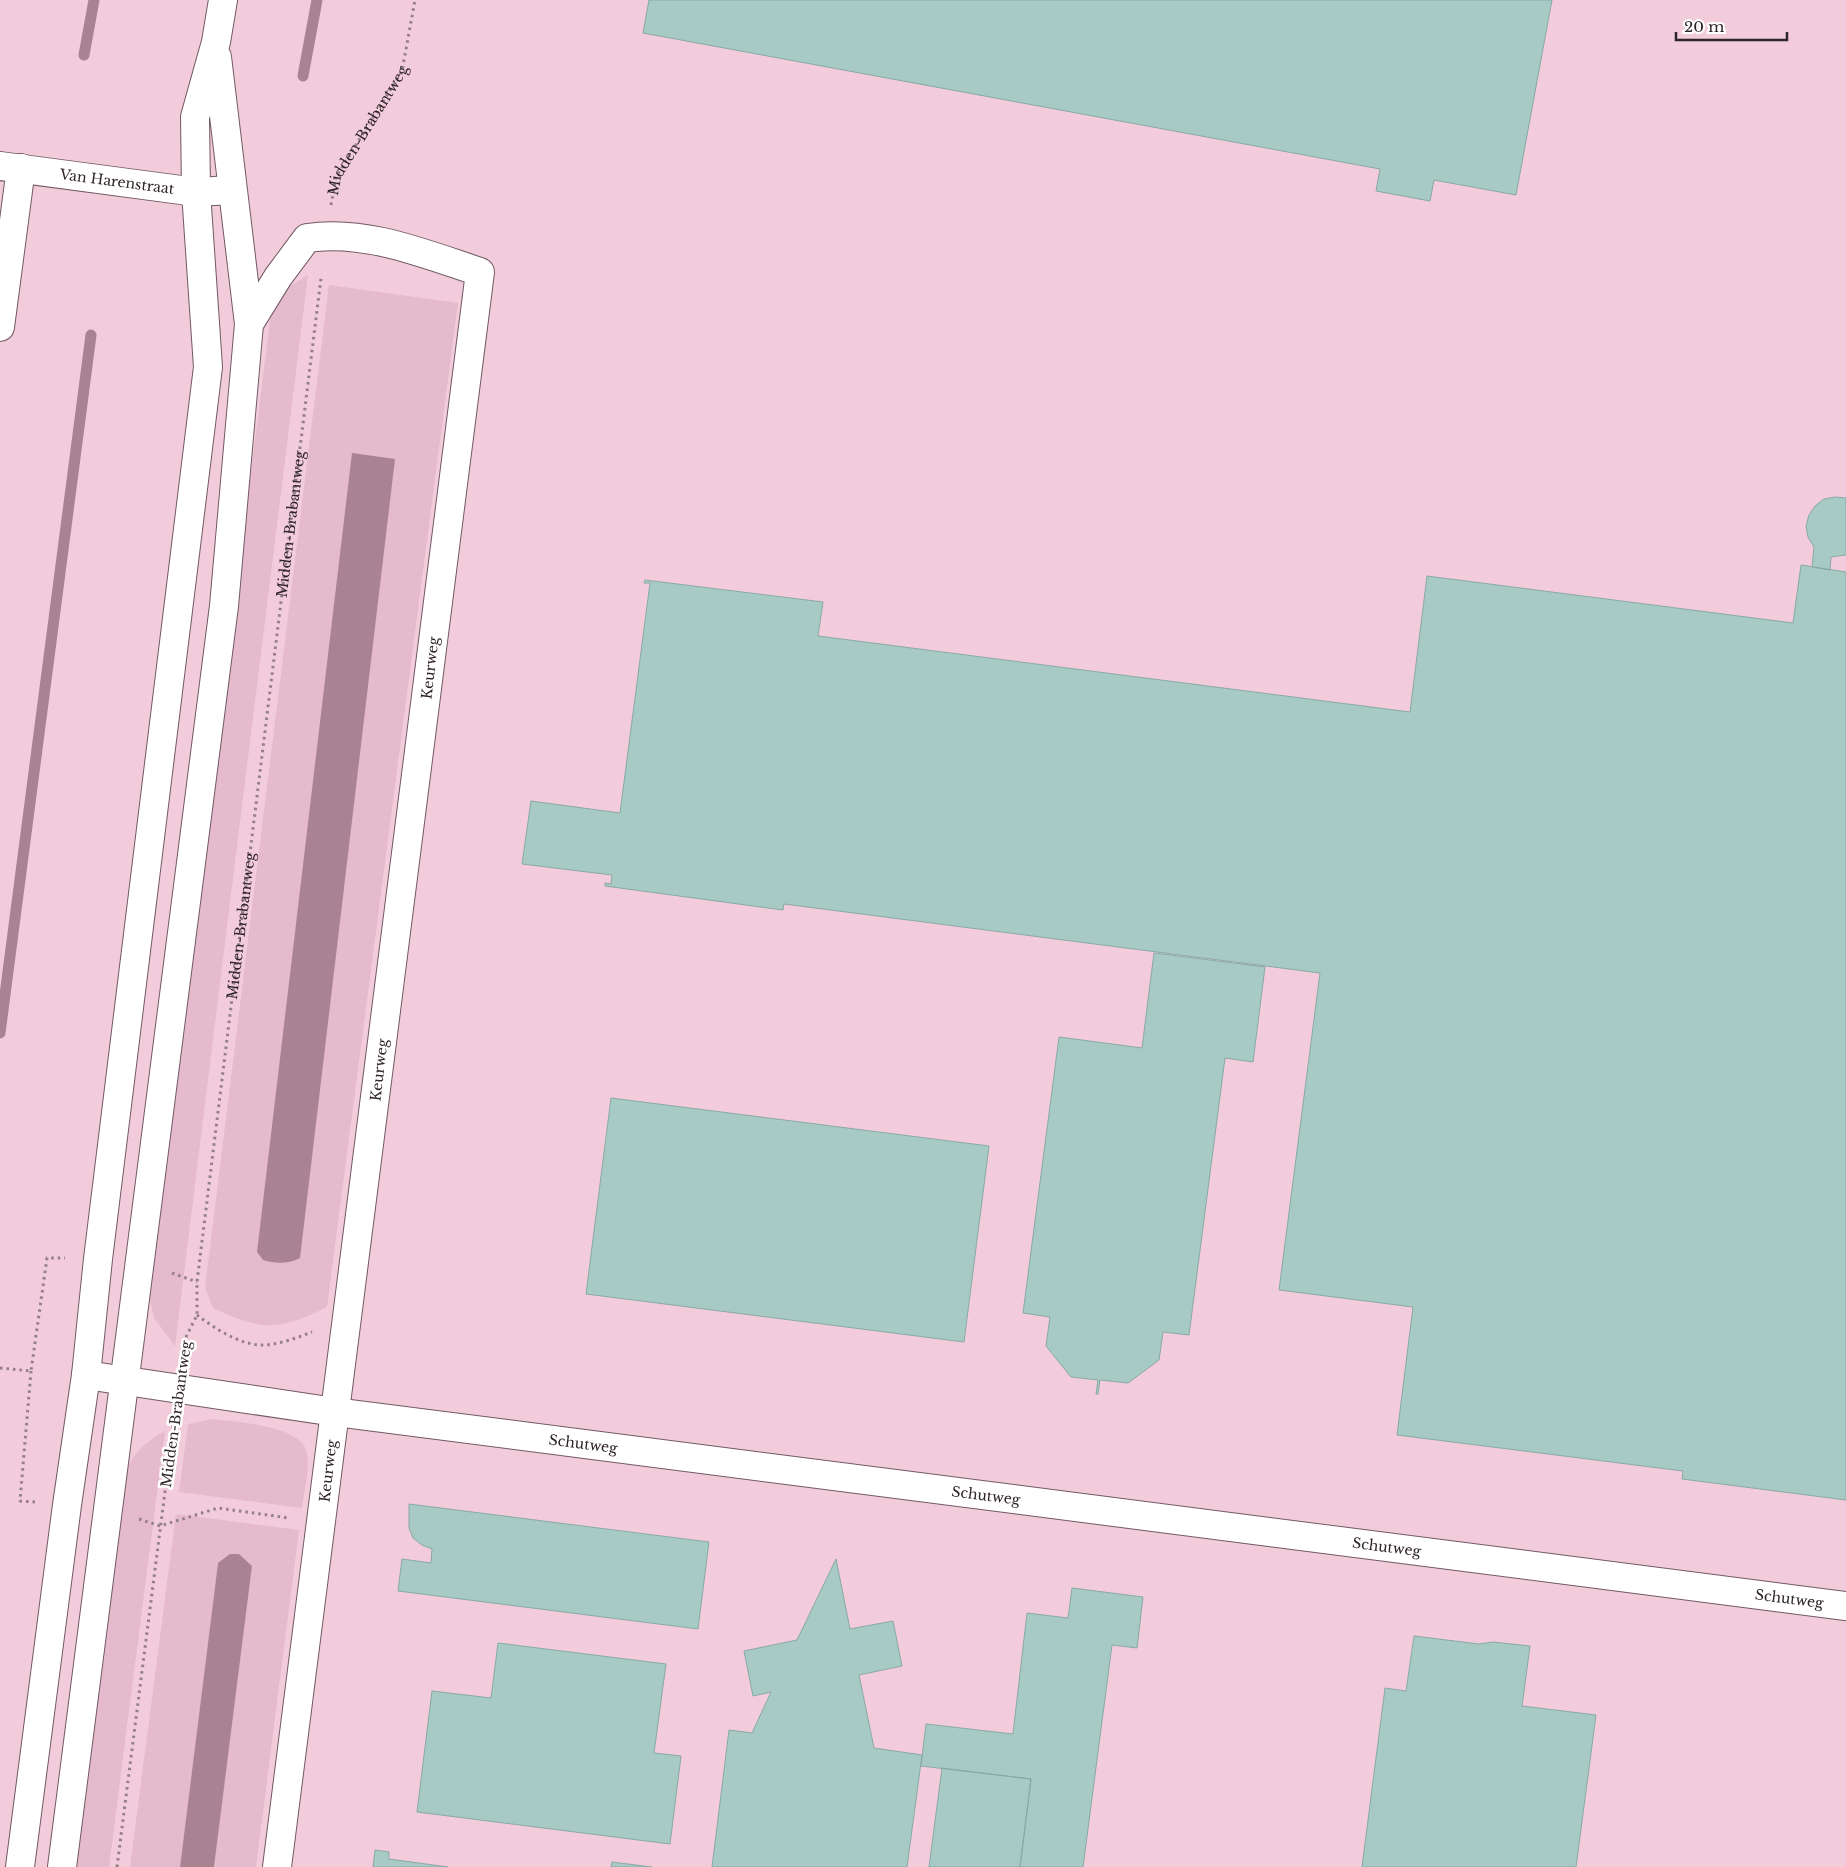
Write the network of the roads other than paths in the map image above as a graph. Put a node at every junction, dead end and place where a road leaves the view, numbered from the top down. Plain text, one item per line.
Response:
1 (223, 0) edge
2 (216, 42) junction
3 (10, 167) edge
4 (232, 190) junction
5 (196, 192) junction
6 (249, 324) junction
7 (0, 327) edge
8 (86, 1375) junction
9 (125, 1380) junction
10 (335, 1412) junction
11 (1846, 1606) edge
12 (20, 1867) edge
13 (62, 1867) edge
14 (277, 1867) edge

1 - 2 street
2 - 4 street
2 - 5 street
3 - 5 street, Van Harenstraat
3 - 7 street
4 - 5 street, Van Harenstraat
4 - 6 street
5 - 8 street
6 - 9 street
6 - 10 street, Keurweg
8 - 9 street, Schutweg
8 - 12 street
9 - 10 street, Schutweg
9 - 13 street
10 - 11 street, Schutweg
10 - 14 street, Keurweg

